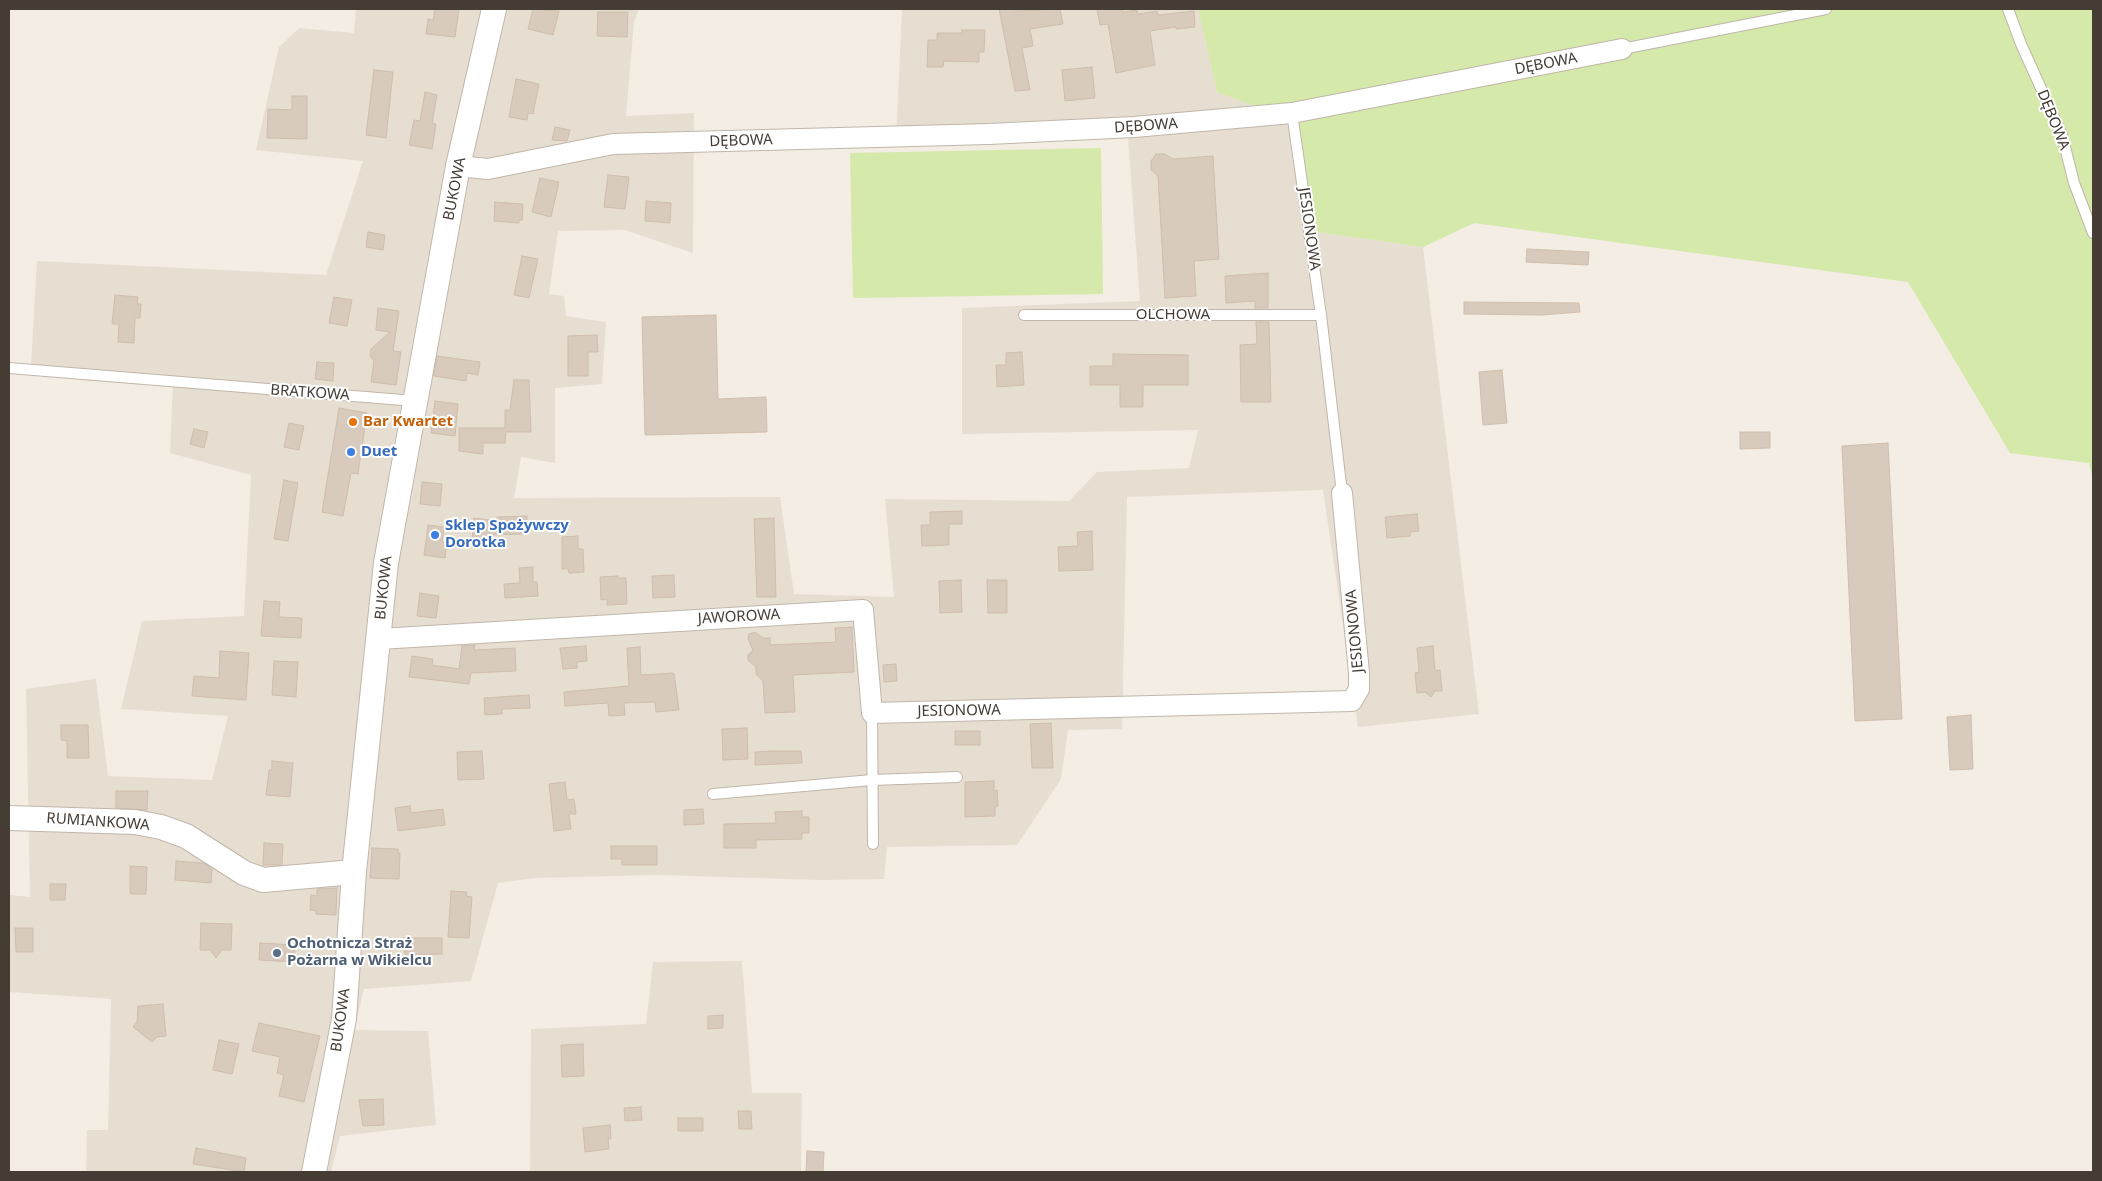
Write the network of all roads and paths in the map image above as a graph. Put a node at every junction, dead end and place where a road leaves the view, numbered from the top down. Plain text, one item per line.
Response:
1 (494, 9) edge
2 (1826, 9) edge
3 (2008, 9) edge
4 (1622, 49) joint
5 (1292, 113) junction
6 (458, 166) junction
7 (2093, 233) edge
8 (1024, 315) dead end
9 (1321, 315) junction
10 (9, 368) edge
11 (416, 401) junction
12 (1342, 492) joint
13 (379, 639) junction
14 (872, 713) junction
15 (957, 777) dead end
16 (872, 780) junction
17 (713, 794) dead end
18 (9, 818) edge
19 (873, 844) dead end
20 (354, 872) junction
21 (314, 1172) edge

1 - 6 street, BUKOWA
2 - 4 lane, DĘBOWA
3 - 7 lane, DĘBOWA
4 - 5 street, DĘBOWA
5 - 6 street, DĘBOWA
5 - 9 lane, JESIONOWA
6 - 11 street, BUKOWA
8 - 9 lane, OLCHOWA
9 - 12 lane, JESIONOWA
10 - 11 lane, BRATKOWA
11 - 13 street, BUKOWA
12 - 14 street, JESIONOWA
13 - 14 street, JAWOROWA
13 - 20 street, BUKOWA
14 - 16 lane, JAWOROWA
15 - 16 lane
16 - 17 lane
16 - 19 lane, JAWOROWA
18 - 20 street, RUMIANKOWA
20 - 21 street, BUKOWA

